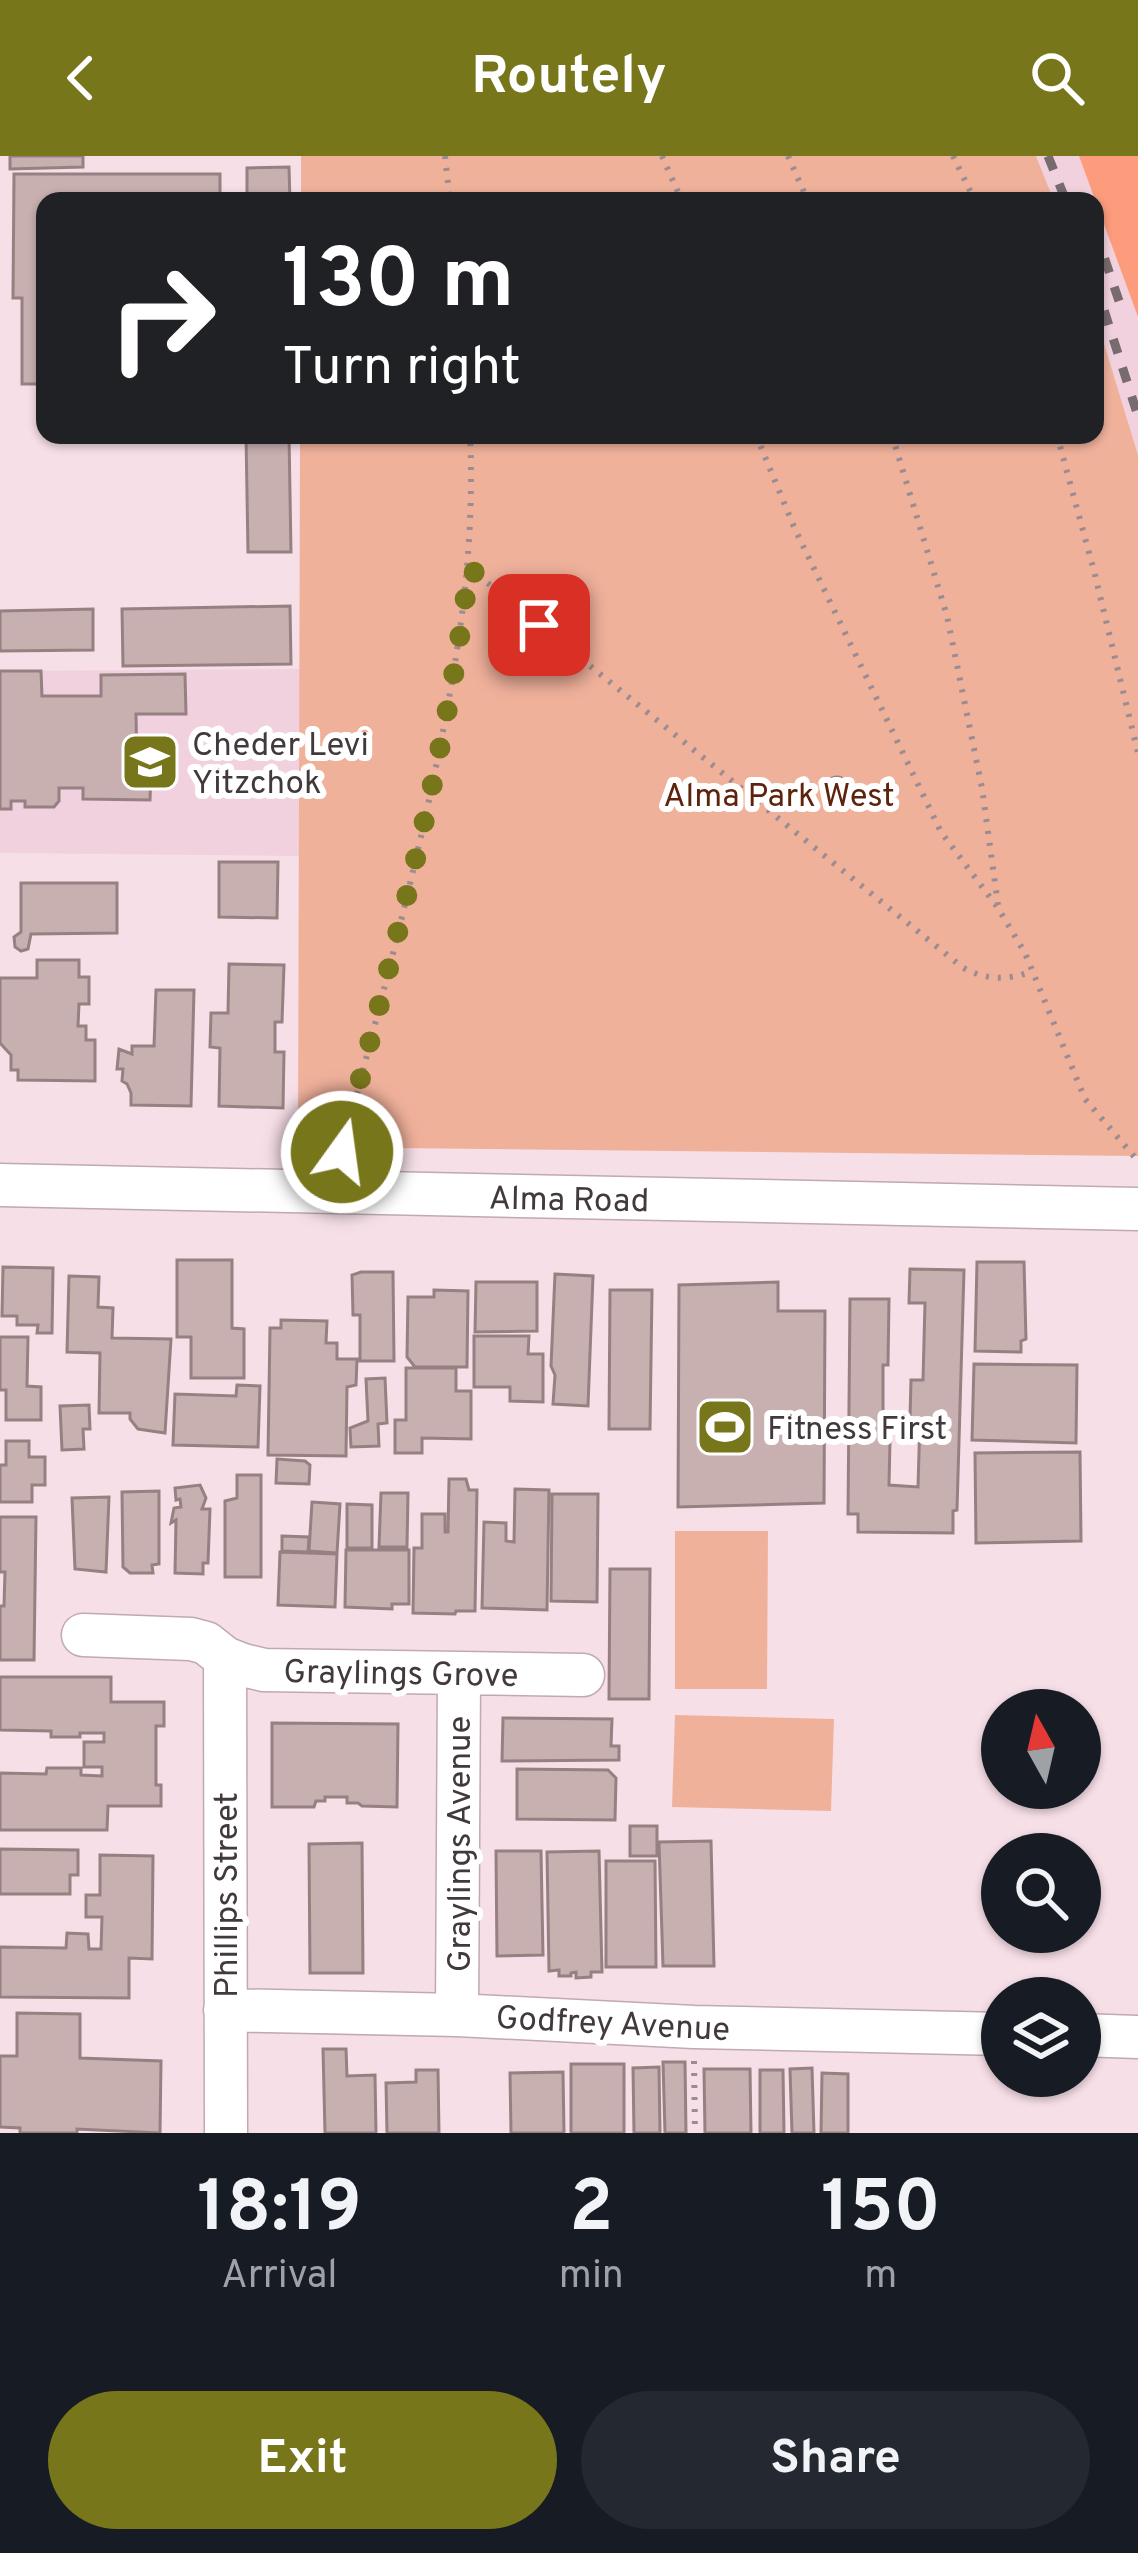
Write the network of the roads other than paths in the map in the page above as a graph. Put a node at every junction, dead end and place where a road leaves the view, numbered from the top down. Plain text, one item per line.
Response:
1 (0, 1185) edge
2 (1138, 1209) edge
3 (83, 1635) dead end
4 (225, 1658) junction
5 (459, 1674) junction
6 (583, 1675) dead end
7 (225, 2010) junction
8 (457, 2015) junction
9 (981, 2034) edge
10 (1101, 2036) edge
11 (1138, 2037) edge
12 (226, 2133) edge

1 - 2 street, Alma Road
3 - 4 street, Graylings Grove
4 - 5 street, Graylings Grove
4 - 7 street, Phillips Street
5 - 6 street, Graylings Grove
5 - 8 street, Graylings Avenue
7 - 8 street, Godfrey Avenue
7 - 12 street, Phillips Street
8 - 9 street, Godfrey Avenue
10 - 11 street

